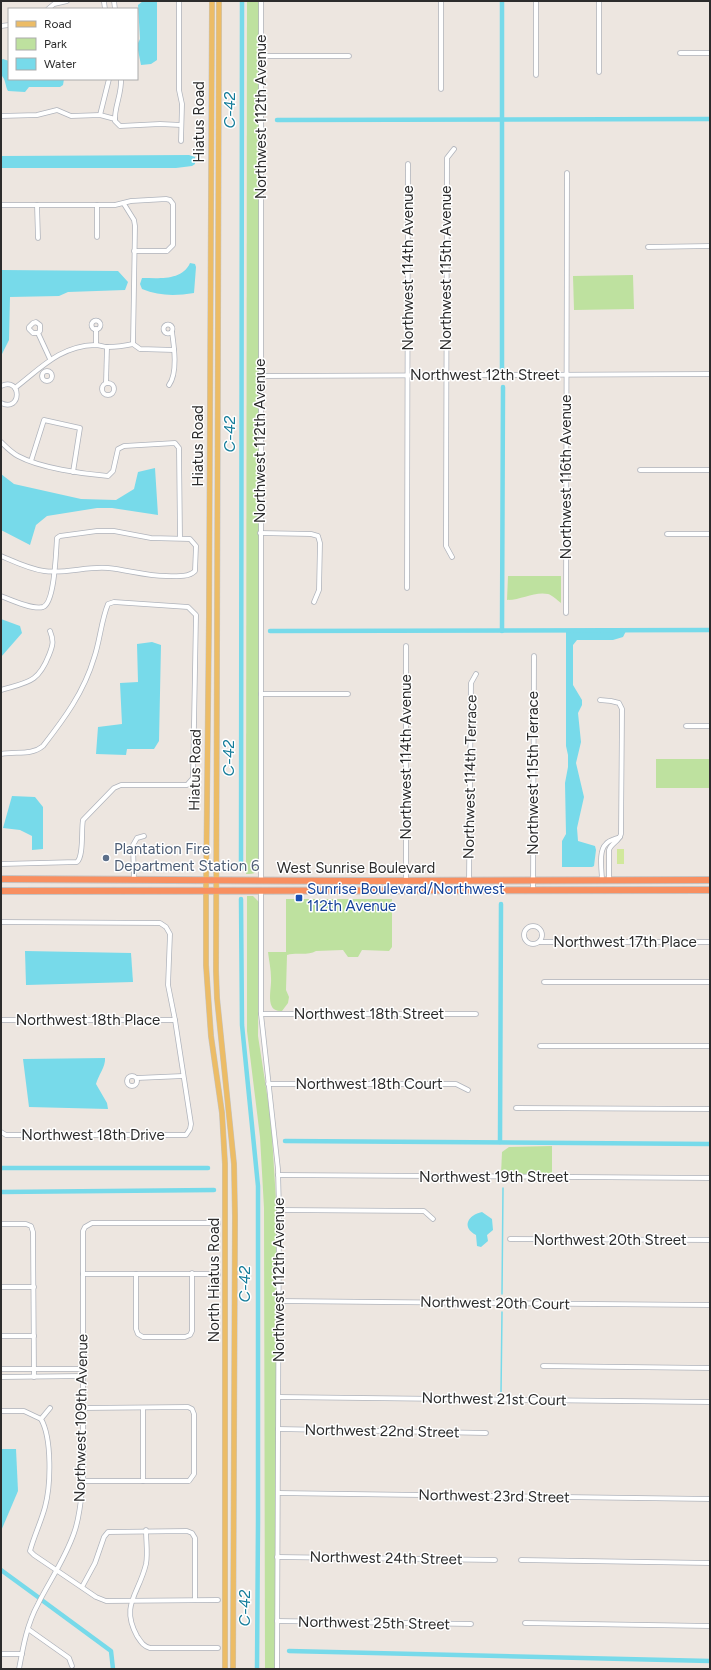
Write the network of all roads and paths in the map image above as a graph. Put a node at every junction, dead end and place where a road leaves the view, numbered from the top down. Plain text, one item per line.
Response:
1 (67, 1) edge
2 (179, 1) edge
3 (212, 1) edge
4 (219, 1) edge
5 (261, 1) edge
6 (441, 1) edge
7 (536, 1) edge
8 (600, 1) edge
9 (49, 8) edge
10 (680, 53) dead end
11 (710, 53) edge
12 (261, 56) junction
13 (349, 56) dead end
14 (599, 72) dead end
15 (536, 74) dead end
16 (109, 80) edge
17 (122, 80) edge
18 (441, 89) dead end
19 (100, 115) junction
20 (1, 116) edge
21 (115, 120) junction
22 (181, 125) junction
23 (181, 141) dead end
24 (454, 148) dead end
25 (408, 164) dead end
26 (567, 173) dead end
27 (124, 204) junction
28 (1, 205) edge
29 (37, 205) junction
30 (97, 205) junction
31 (97, 237) dead end
32 (38, 238) dead end
33 (710, 246) edge
34 (648, 247) dead end
35 (134, 251) junction
36 (96, 330) dead end
37 (172, 332) dead end
38 (38, 333) dead end
39 (132, 344) junction
40 (96, 345) junction
41 (107, 347) junction
42 (174, 350) junction
43 (50, 359) junction
44 (710, 374) edge
45 (408, 375) junction
46 (446, 375) junction
47 (567, 375) junction
48 (260, 376) junction
49 (106, 383) dead end
50 (169, 384) dead end
51 (1, 386) edge
52 (15, 388) junction
53 (1, 404) edge
54 (1, 442) edge
55 (31, 461) junction
56 (640, 470) dead end
57 (710, 470) edge
58 (73, 472) junction
59 (260, 533) junction
60 (667, 534) dead end
61 (710, 534) edge
62 (180, 538) junction
63 (1, 556) edge
64 (452, 557) dead end
65 (55, 572) junction
66 (407, 588) dead end
67 (1, 596) edge
68 (314, 602) dead end
69 (566, 612) dead end
70 (50, 631) dead end
71 (406, 646) dead end
72 (534, 656) dead end
73 (476, 674) dead end
74 (1, 690) edge
75 (261, 694) junction
76 (348, 694) dead end
77 (600, 700) dead end
78 (686, 726) dead end
79 (710, 726) edge
80 (1, 754) edge
81 (144, 836) dead end
82 (620, 837) junction
83 (602, 860) junction
84 (609, 860) junction
85 (1, 864) edge
86 (1, 879) edge
87 (134, 879) junction
88 (206, 880) junction
89 (215, 880) junction
90 (261, 880) junction
91 (710, 880) edge
92 (406, 881) junction
93 (533, 881) junction
94 (605, 881) junction
95 (469, 882) junction
96 (533, 890) junction
97 (710, 890) edge
98 (1, 891) edge
99 (206, 891) junction
100 (216, 891) junction
101 (406, 891) junction
102 (261, 892) junction
103 (1, 922) edge
104 (540, 942) junction
105 (710, 942) edge
106 (544, 982) dead end
107 (710, 982) edge
108 (261, 1014) junction
109 (476, 1014) dead end
110 (1, 1020) edge
111 (175, 1020) junction
112 (540, 1046) dead end
113 (710, 1046) edge
114 (183, 1076) junction
115 (137, 1078) dead end
116 (268, 1084) junction
117 (468, 1090) dead end
118 (516, 1108) dead end
119 (710, 1109) edge
120 (1, 1132) edge
121 (278, 1175) junction
122 (710, 1178) edge
123 (279, 1210) junction
124 (433, 1219) dead end
125 (218, 1223) dead end
126 (1, 1224) edge
127 (510, 1239) dead end
128 (710, 1240) edge
129 (192, 1273) junction
130 (83, 1274) junction
131 (136, 1274) junction
132 (218, 1274) dead end
133 (1, 1287) edge
134 (34, 1287) junction
135 (279, 1301) junction
136 (710, 1305) edge
137 (1, 1336) edge
138 (34, 1336) junction
139 (227, 1362) junction
140 (234, 1362) junction
141 (543, 1366) dead end
142 (710, 1368) edge
143 (1, 1369) edge
144 (34, 1369) junction
145 (83, 1369) junction
146 (83, 1376) junction
147 (1, 1377) edge
148 (34, 1377) junction
149 (278, 1397) junction
150 (710, 1402) edge
151 (50, 1408) dead end
152 (83, 1408) junction
153 (142, 1408) junction
154 (1, 1411) edge
155 (41, 1419) junction
156 (278, 1429) junction
157 (486, 1433) dead end
158 (83, 1481) junction
159 (142, 1481) junction
160 (278, 1493) junction
161 (710, 1499) edge
162 (146, 1530) junction
163 (277, 1557) junction
164 (495, 1560) dead end
165 (522, 1560) dead end
166 (710, 1563) edge
167 (57, 1571) junction
168 (82, 1587) junction
169 (195, 1600) junction
170 (218, 1600) dead end
171 (132, 1601) junction
172 (277, 1621) junction
173 (525, 1623) dead end
174 (471, 1624) dead end
175 (710, 1626) edge
176 (28, 1629) junction
177 (218, 1648) dead end
178 (1, 1654) edge
179 (22, 1654) junction
180 (72, 1666) dead end
181 (20, 1669) edge
182 (226, 1669) edge
183 (233, 1669) edge
184 (277, 1669) edge

1 - 9 street
2 - 22 street
3 - 88 main road, Hiatus Road
4 - 89 main road, Hiatus Road
5 - 12 street, Northwest 112th Avenue
6 - 18 street
7 - 15 street
8 - 14 street
10 - 11 street
12 - 13 street
12 - 48 street, Northwest 112th Avenue
16 - 19 street
17 - 21 street
19 - 20 street
19 - 21 street
21 - 22 street
22 - 23 street
24 - 46 street, Northwest 115th Avenue
25 - 45 street, Northwest 114th Avenue
26 - 47 street, Northwest 116th Avenue
27 - 30 street
27 - 35 street
27 - 35 street
28 - 29 street
29 - 30 street
29 - 32 street
30 - 31 street
33 - 34 street
35 - 39 street
36 - 40 street
37 - 42 street
38 - 43 street
39 - 41 street
39 - 42 street
40 - 41 street
40 - 43 street
41 - 49 street
42 - 50 street
43 - 52 street
44 - 47 street, Northwest 12th Street
45 - 46 street, Northwest 12th Street
45 - 48 street, Northwest 12th Street
45 - 66 street, Northwest 114th Avenue
46 - 47 street, Northwest 12th Street
46 - 64 street, Northwest 115th Avenue
47 - 69 street, Northwest 116th Avenue
48 - 59 street, Northwest 112th Avenue
51 - 52 street
52 - 53 street
54 - 55 street
55 - 58 street
55 - 58 street
56 - 57 street
58 - 62 street
59 - 68 street
59 - 75 street, Northwest 112th Avenue
60 - 61 street
62 - 65 street
62 - 65 street
63 - 65 street
65 - 67 street
70 - 74 street
71 - 92 street, Northwest 114th Avenue
72 - 93 street, Northwest 115th Terrace
73 - 95 street, Northwest 114th Terrace
75 - 76 street
75 - 90 street, Northwest 112th Avenue
77 - 82 street
78 - 79 street
80 - 85 street
81 - 87 street
82 - 83 street
82 - 84 street
83 - 84 street
83 - 94 street
84 - 94 street
86 - 87 highway, West Sunrise Boulevard
87 - 88 highway, West Sunrise Boulevard
88 - 89 highway, West Sunrise Boulevard
88 - 99 main road, Hiatus Road
89 - 90 highway, West Sunrise Boulevard
89 - 100 main road, Hiatus Road
90 - 92 highway, West Sunrise Boulevard
91 - 94 highway, West Sunrise Boulevard
92 - 95 highway, West Sunrise Boulevard
92 - 101 street, Northwest 114th Avenue
93 - 94 highway, West Sunrise Boulevard
93 - 95 highway, West Sunrise Boulevard
93 - 96 street, Northwest 115th Terrace
96 - 97 highway, West Sunrise Boulevard
96 - 101 highway, West Sunrise Boulevard
98 - 99 highway, West Sunrise Boulevard
99 - 100 highway, West Sunrise Boulevard
99 - 139 main road, North Hiatus Road
100 - 102 highway, West Sunrise Boulevard
100 - 140 main road, North Hiatus Road
101 - 102 highway, West Sunrise Boulevard
102 - 108 street, Northwest 112th Avenue
103 - 111 street
104 - 104 street
104 - 105 street, Northwest 17th Place
106 - 107 street
108 - 109 street, Northwest 18th Street
108 - 116 street, Northwest 112th Avenue
110 - 111 street, Northwest 18th Place
111 - 114 street
112 - 113 street
114 - 115 street
114 - 120 street, Northwest 18th Drive
116 - 117 street, Northwest 18th Court
116 - 121 street, Northwest 112th Avenue
118 - 119 street
121 - 122 street, Northwest 19th Street
121 - 123 street, Northwest 112th Avenue
123 - 124 street
123 - 135 street, Northwest 112th Avenue
125 - 130 street, Northwest 109th Avenue
126 - 134 street
127 - 128 street, Northwest 20th Street
129 - 131 street
129 - 131 street
129 - 132 street
130 - 131 street
130 - 145 street, Northwest 109th Avenue
133 - 134 street
134 - 138 street
135 - 136 street, Northwest 20th Court
135 - 149 street, Northwest 112th Avenue
137 - 138 street
138 - 144 street
139 - 140 main road
139 - 182 main road, North Hiatus Road
140 - 183 main road, North Hiatus Road
141 - 142 street
143 - 144 street
144 - 145 street
144 - 148 street
145 - 146 street, Northwest 109th Avenue
146 - 148 street
146 - 152 street, Northwest 109th Avenue
147 - 148 street
149 - 150 street, Northwest 21st Court
149 - 156 street, Northwest 112th Avenue
151 - 155 street
152 - 153 street
152 - 158 street, Northwest 109th Avenue
153 - 159 street
153 - 159 street
154 - 155 street
155 - 167 street
156 - 157 street, Northwest 22nd Street
156 - 160 street, Northwest 112th Avenue
158 - 159 street
158 - 167 street, Northwest 109th Avenue
160 - 161 street, Northwest 23rd Street
160 - 163 street, Northwest 112th Avenue
162 - 168 street
162 - 169 street
162 - 171 street
163 - 164 street, Northwest 24th Street
163 - 172 street, Northwest 112th Avenue
165 - 166 street
167 - 168 street
167 - 176 street, Northwest 109th Avenue
168 - 171 street
169 - 170 street
169 - 171 street
171 - 177 street
172 - 174 street, Northwest 25th Street
172 - 184 street, Northwest 112th Avenue
173 - 175 street
176 - 179 street, Northwest 109th Avenue
176 - 180 street
178 - 179 street
179 - 181 street, Northwest 109th Avenue

